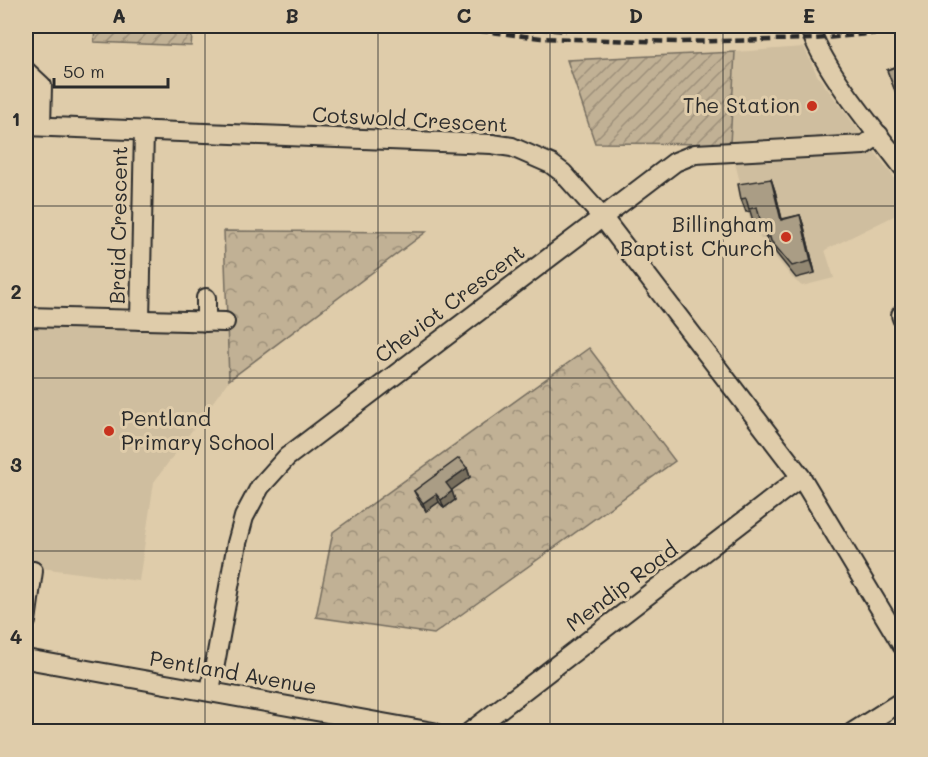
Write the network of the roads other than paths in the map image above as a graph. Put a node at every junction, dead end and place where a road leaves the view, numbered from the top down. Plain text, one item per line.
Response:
1 (809, 26) edge
2 (26, 70) edge
3 (33, 126) edge
4 (144, 131) junction
5 (879, 135) junction
6 (903, 166) edge
7 (603, 218) junction
8 (206, 298) dead end
9 (26, 317) edge
10 (140, 320) junction
11 (206, 322) junction
12 (225, 322) dead end
13 (801, 477) junction
14 (33, 571) dead end
15 (26, 621) edge
16 (903, 645) edge
17 (26, 659) edge
18 (210, 691) junction
19 (903, 701) edge
20 (433, 732) edge
21 (470, 732) edge
22 (853, 732) edge

1 - 5 street
2 - 3 street
3 - 4 street, Cotswold Crescent
4 - 7 street, Cotswold Crescent
4 - 10 street, Braid Crescent
5 - 6 street
5 - 7 street, Cheviot Crescent
7 - 13 street, Cotswold Crescent
7 - 18 street, Cheviot Crescent
8 - 11 street
9 - 10 street, Braid Crescent
10 - 11 street, Braid Crescent
11 - 12 street, Braid Crescent
13 - 16 street, Cotswold Crescent
13 - 21 street, Mendip Road
14 - 15 street
17 - 18 street, Pentland Avenue
18 - 20 street, Pentland Avenue
19 - 22 street

